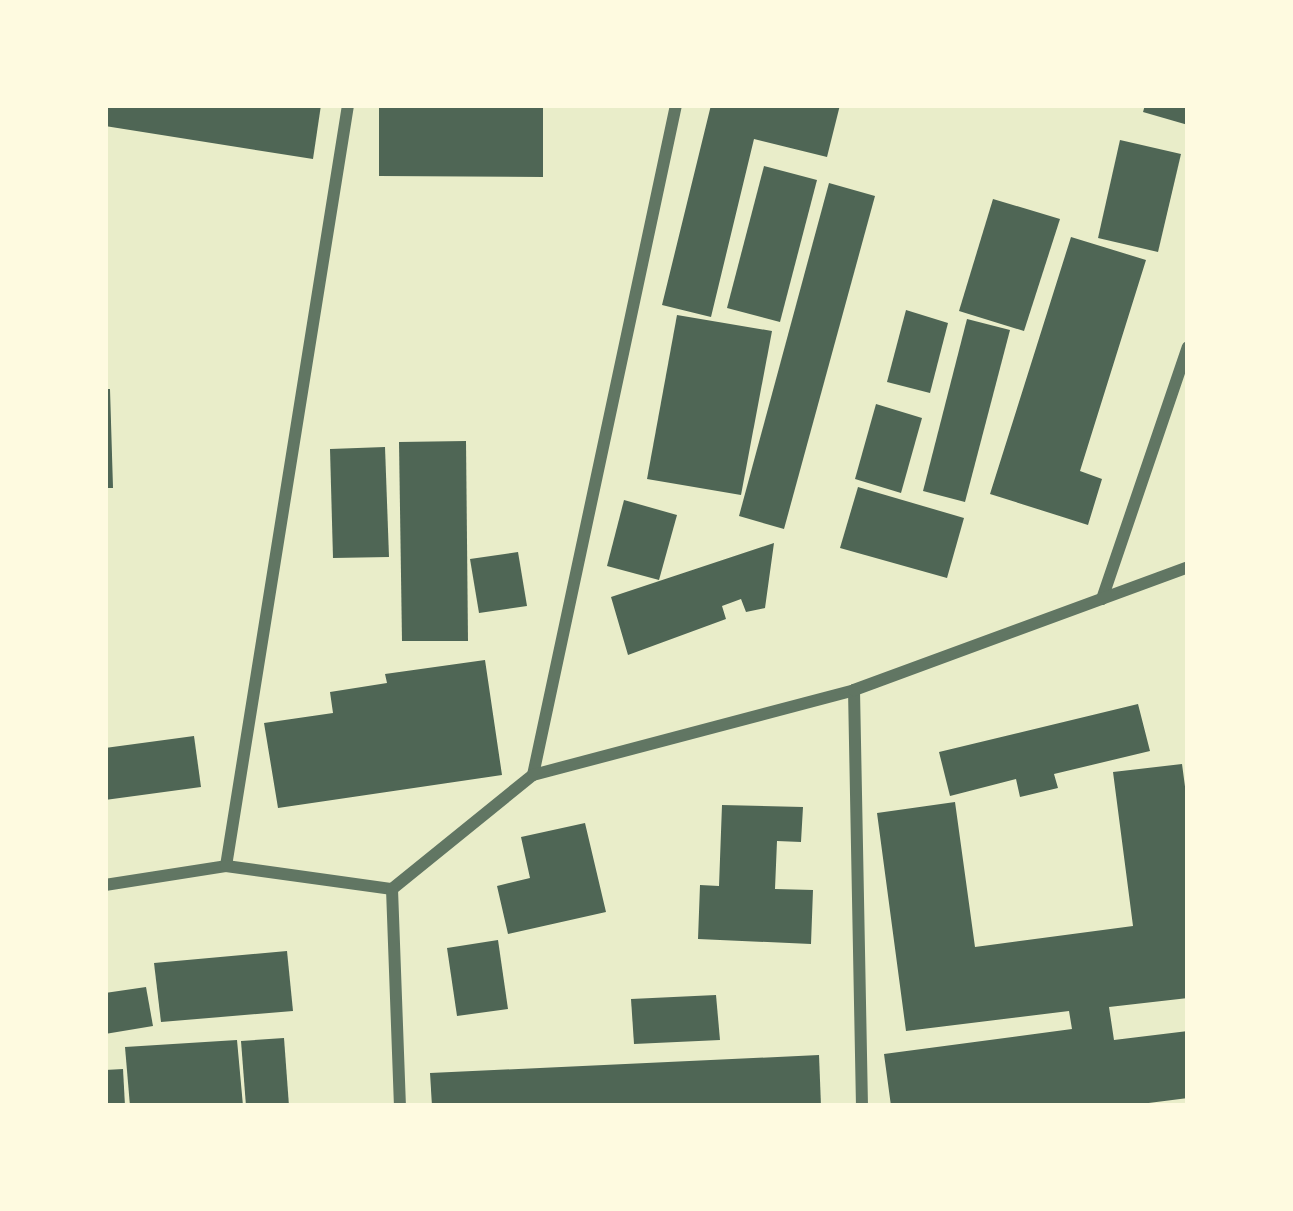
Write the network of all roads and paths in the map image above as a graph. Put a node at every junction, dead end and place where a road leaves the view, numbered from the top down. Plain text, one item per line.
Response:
1 (348, 105) edge
2 (676, 105) edge
3 (1188, 347) edge
4 (1188, 567) edge
5 (1102, 599) junction
6 (854, 690) junction
7 (533, 775) junction
8 (226, 866) junction
9 (105, 885) edge
10 (392, 890) junction
11 (400, 1106) edge
12 (862, 1106) edge

1 - 8 street
2 - 7 street
3 - 5 street
4 - 5 street
5 - 6 street
6 - 7 street
6 - 12 street
7 - 10 street
8 - 9 street
8 - 10 street
10 - 11 street

